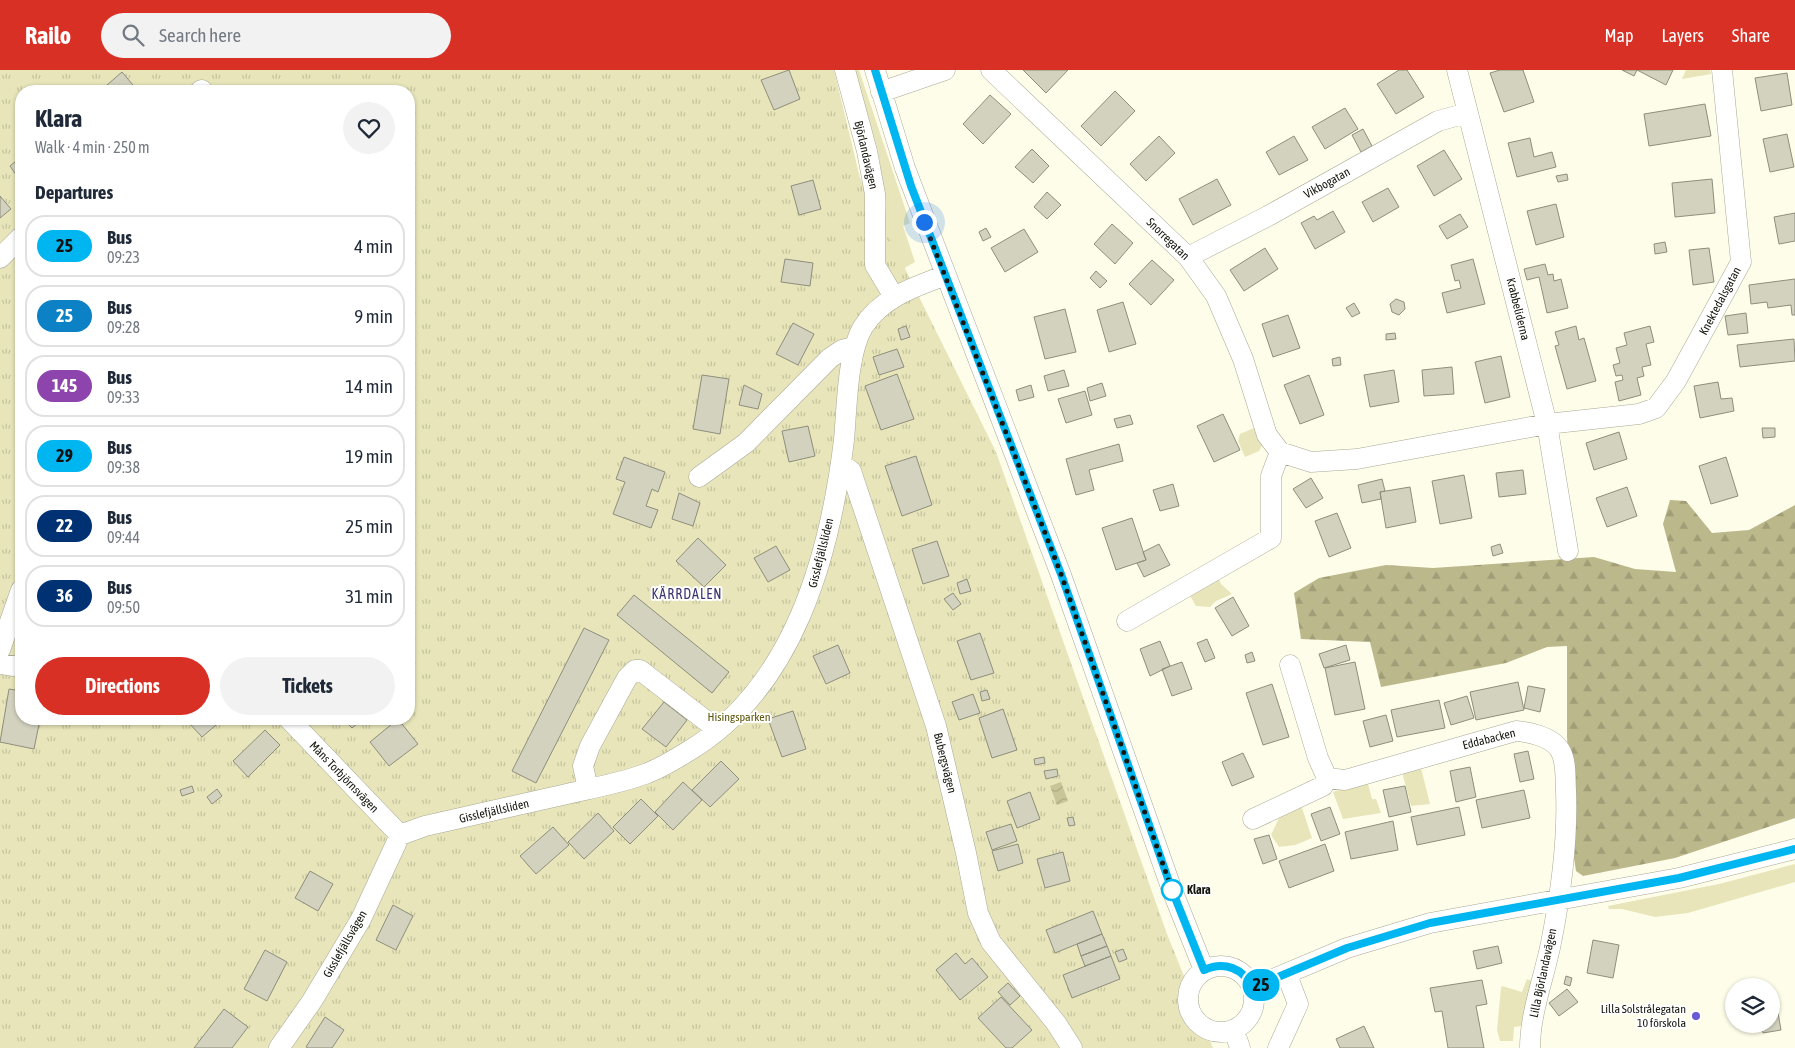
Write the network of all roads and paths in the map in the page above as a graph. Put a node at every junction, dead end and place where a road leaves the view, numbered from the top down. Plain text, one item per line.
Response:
1 (845, 70) edge
2 (875, 70) edge
3 (945, 70) edge
4 (991, 70) edge
5 (1457, 70) edge
6 (1722, 70) edge
7 (881, 92) junction
8 (1467, 113) junction
9 (15, 244) edge
10 (1188, 257) junction
11 (0, 258) edge
12 (944, 276) junction
13 (894, 297) junction
14 (854, 347) junction
15 (1547, 424) junction
16 (1280, 452) junction
17 (841, 464) junction
18 (699, 477) dead end
19 (1568, 551) dead end
20 (15, 607) edge
21 (1127, 621) dead end
22 (0, 650) edge
23 (0, 664) edge
24 (1290, 665) dead end
25 (15, 666) edge
26 (294, 725) edge
27 (718, 730) junction
28 (1327, 778) junction
29 (588, 789) junction
30 (1253, 819) dead end
31 (400, 835) junction
32 (1795, 849) edge
33 (1558, 898) junction
34 (1204, 970) junction
35 (1287, 975) junction
36 (1252, 988) junction
37 (1237, 1039) edge
38 (279, 1048) edge
39 (1072, 1048) edge
40 (1278, 1048) edge
41 (1530, 1048) edge

1 - 13 street, Björlandavägen
2 - 7 street
3 - 7 street
4 - 10 street, Snorregatan
5 - 8 street, Krabbeliderna
6 - 15 street, Knektedalsgatan
7 - 12 street
8 - 10 street, Vikbogatan
8 - 15 street, Krabbeliderna
9 - 11 street
10 - 16 street, Snorregatan
12 - 13 street, Gisslefjällsliden
12 - 34 street
13 - 14 street, Gisslefjällsliden
14 - 17 street, Gisslefjällsliden
14 - 18 street
15 - 16 street
15 - 19 street, Krabbeliderna
16 - 21 street
17 - 27 street, Gisslefjällsliden
17 - 39 street, Bubergsvägen
20 - 22 street
23 - 25 street
24 - 28 street
26 - 31 street, Måns Torbjörnsvägen
27 - 29 street, Gisslefjällsliden
27 - 29 street
28 - 30 street
28 - 33 street, Eddabacken
29 - 31 street, Gisslefjällsliden
31 - 38 street, Gisslefjällsvägen
32 - 33 street
33 - 35 street
33 - 41 street, Lilla Björlandavägen
34 - 36 street
34 - 37 street
35 - 36 street
35 - 40 street
36 - 37 street

